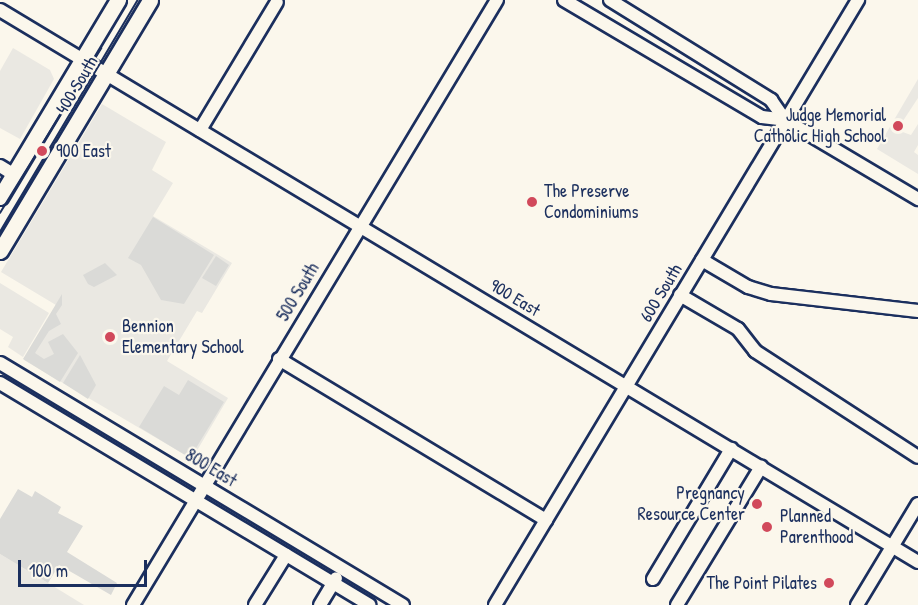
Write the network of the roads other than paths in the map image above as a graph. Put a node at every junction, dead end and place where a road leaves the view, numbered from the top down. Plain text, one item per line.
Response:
1 (118, 0) edge
2 (150, 0) edge
3 (497, 0) edge
4 (564, 0) edge
5 (610, 0) edge
6 (277, 2) dead end
7 (852, 2) edge
8 (0, 10) edge
9 (82, 59) junction
10 (106, 74) junction
11 (785, 120) junction
12 (200, 130) junction
13 (0, 166) edge
14 (14, 174) junction
15 (0, 197) edge
16 (918, 199) edge
17 (359, 226) junction
18 (0, 251) edge
19 (702, 260) junction
20 (680, 296) junction
21 (918, 311) edge
22 (279, 359) junction
23 (0, 363) edge
24 (0, 384) edge
25 (36, 384) junction
26 (626, 386) junction
27 (27, 400) junction
28 (107, 427) junction
29 (98, 442) junction
30 (731, 449) junction
31 (918, 457) edge
32 (761, 467) junction
33 (204, 485) junction
34 (195, 500) junction
35 (918, 504) edge
36 (546, 520) junction
37 (284, 533) junction
38 (893, 546) junction
39 (280, 551) junction
40 (918, 562) edge
41 (342, 567) junction
42 (653, 579) dead end
43 (333, 583) junction
44 (397, 604) edge
45 (133, 605) edge
46 (255, 605) edge
47 (320, 605) edge
48 (370, 605) edge
49 (495, 605) edge
50 (677, 605) edge
51 (857, 605) edge

1 - 9 main road, 400 South
2 - 10 main road, 400 South
3 - 17 street, 500 South
4 - 11 street
5 - 11 street
6 - 12 street
7 - 11 street, 600 South
8 - 9 street, 900 East
9 - 10 street, 900 East
9 - 14 main road, 400 South
10 - 12 street, 900 East
10 - 18 main road, 400 South
11 - 16 street
11 - 19 street, 600 South
12 - 17 street, 900 East
13 - 14 street
14 - 15 main road, 400 South
17 - 22 street, 500 South
17 - 26 street, 900 East
19 - 20 street, 600 South
19 - 21 street
20 - 26 street, 600 South
20 - 31 street
22 - 33 street, 500 South
22 - 36 street
23 - 25 street, 800 East
24 - 27 street, 800 East
25 - 27 street
25 - 28 street, 800 East
26 - 30 street, 900 East
26 - 36 street, 600 South
27 - 29 street, 800 East
28 - 29 street
28 - 33 street, 800 East
29 - 34 street, 800 East
30 - 32 street, 900 East
30 - 42 street
32 - 38 street, 900 East
32 - 50 street
33 - 34 street, 500 South
33 - 37 street, 800 East
34 - 39 street, 800 East
34 - 45 street, 500 South
35 - 38 street
36 - 49 street, 600 South
37 - 39 street
37 - 41 street, 800 East
38 - 40 street, 900 East
38 - 51 street
39 - 43 street, 800 East
39 - 46 street
41 - 43 street
41 - 44 street, 800 East
43 - 47 street
43 - 48 street, 800 East

